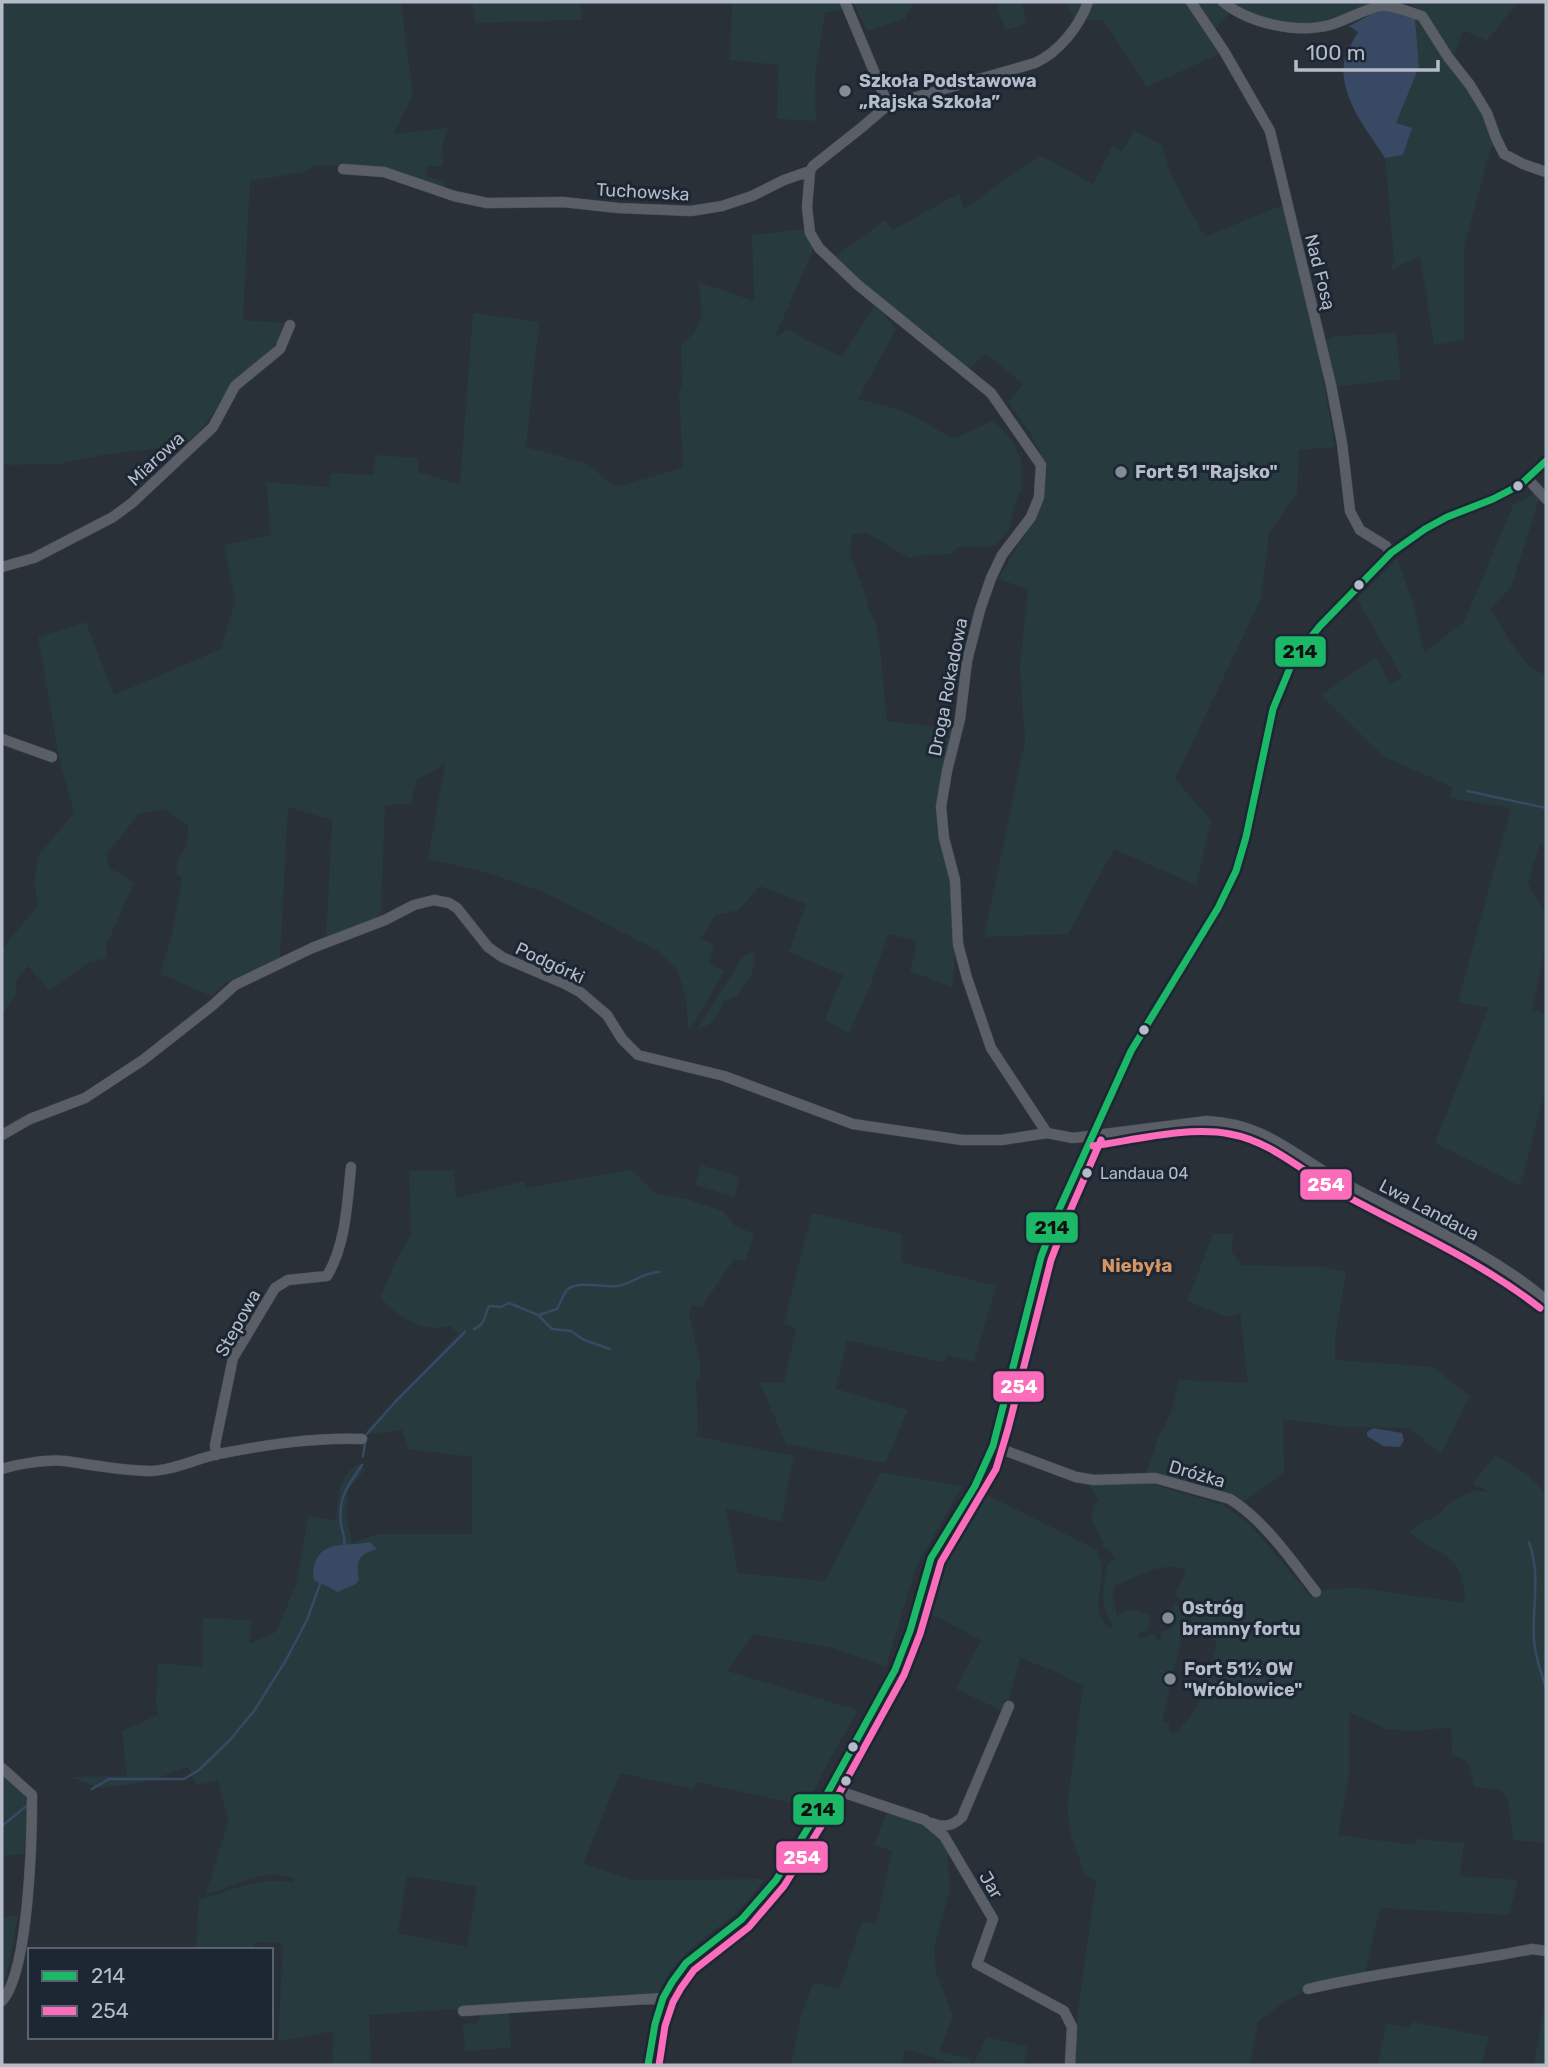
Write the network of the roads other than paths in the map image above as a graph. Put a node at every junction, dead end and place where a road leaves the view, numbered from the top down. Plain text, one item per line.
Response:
1 (845, 2) edge
2 (1088, 2) edge
3 (1191, 2) edge
4 (1223, 2) edge
5 (888, 105) junction
6 (343, 169) dead end
7 (810, 171) junction
8 (1546, 172) edge
9 (290, 325) dead end
10 (1546, 461) edge
11 (1528, 479) junction
12 (1546, 499) edge
13 (1391, 553) junction
14 (2, 567) edge
15 (2, 739) edge
16 (52, 757) dead end
17 (1046, 1133) junction
18 (2, 1135) edge
19 (1091, 1136) junction
20 (351, 1167) dead end
21 (1546, 1300) edge
22 (362, 1439) dead end
23 (993, 1446) junction
24 (216, 1455) junction
25 (2, 1469) edge
26 (1316, 1592) dead end
27 (1009, 1706) dead end
28 (2, 1768) edge
29 (830, 1788) junction
30 (925, 1820) junction
31 (1546, 1951) edge
32 (1308, 1989) dead end
33 (663, 1998) junction
34 (2, 2001) edge
35 (463, 2011) dead end
36 (648, 2065) edge
37 (1070, 2065) edge

1 - 5 street
2 - 5 street, Tuchowska
3 - 13 street, Nad Fosą
4 - 8 street
5 - 7 street, Tuchowska
6 - 7 street, Tuchowska
7 - 17 street, Droga Rokadowa
9 - 14 street, Miarowa
10 - 11 street
11 - 12 street
11 - 13 street
13 - 19 street
15 - 16 street
17 - 18 street, Podgórki
17 - 19 street, Podgórki
19 - 21 street, Lwa Landaua
19 - 23 street
20 - 24 street, Stepowa
22 - 24 street
23 - 26 street, Dróżka
23 - 29 street
24 - 25 street
27 - 30 street
28 - 34 street
29 - 30 street, Jar
29 - 33 street
30 - 37 street, Jar
31 - 32 street
33 - 35 street
33 - 36 street

